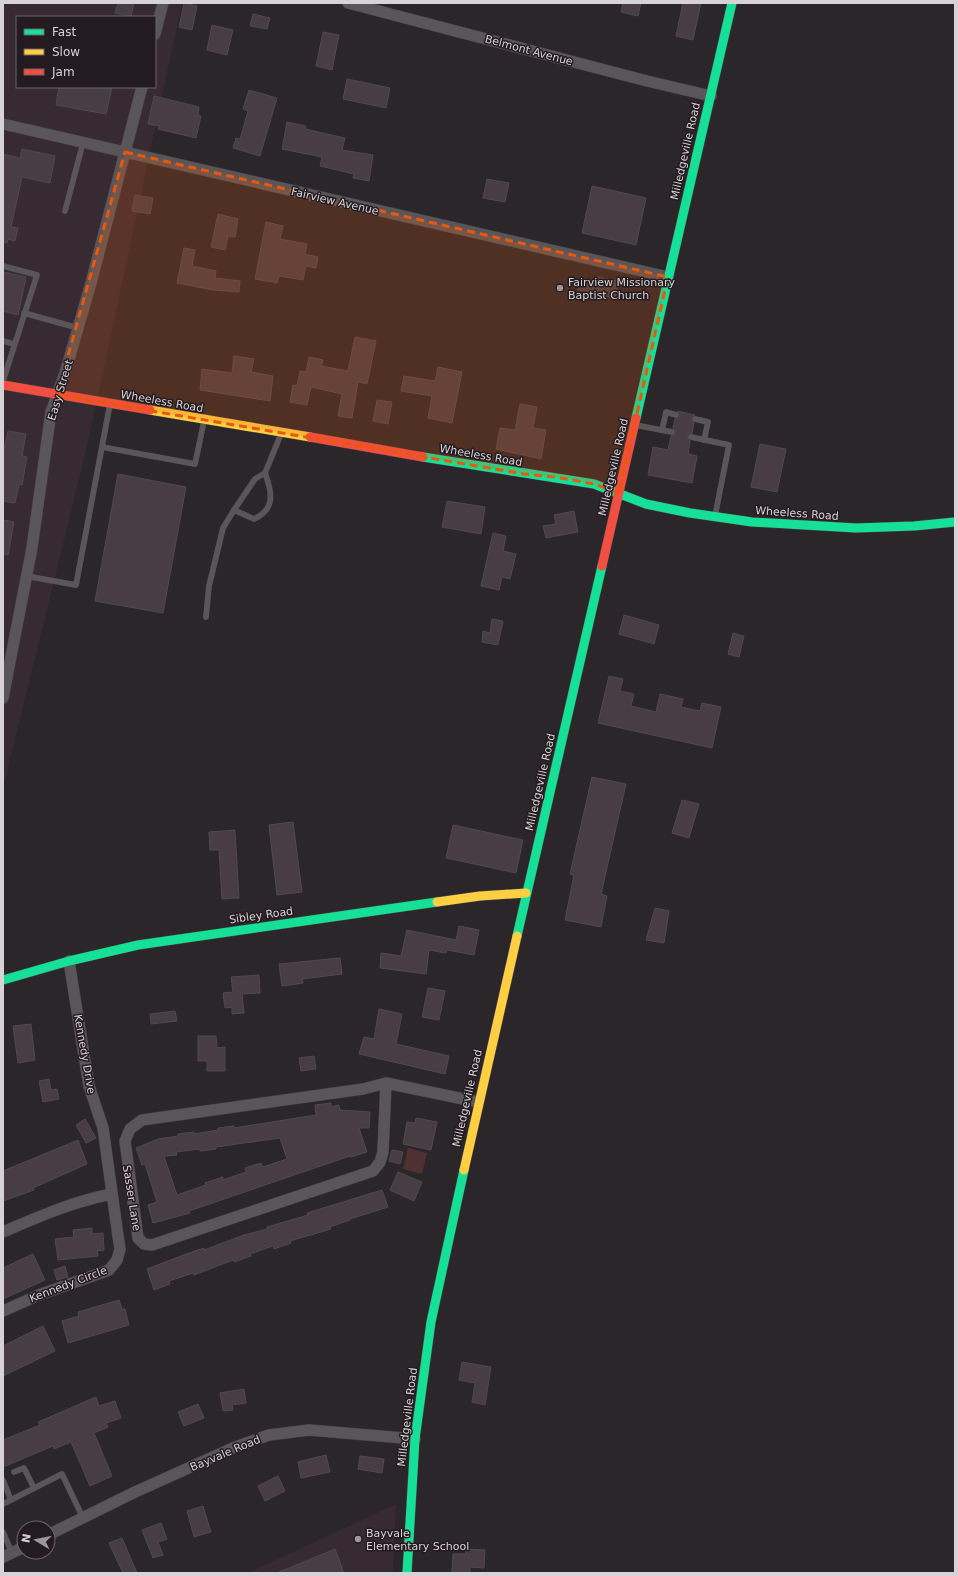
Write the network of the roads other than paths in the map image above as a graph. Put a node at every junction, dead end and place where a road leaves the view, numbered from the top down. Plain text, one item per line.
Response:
1 (163, 3) edge
2 (348, 3) edge
3 (732, 3) edge
4 (156, 30) edge
5 (142, 88) edge
6 (710, 96) junction
7 (3, 124) edge
8 (83, 143) junction
9 (125, 152) junction
10 (65, 211) dead end
11 (3, 266) edge
12 (668, 277) junction
13 (24, 313) junction
14 (78, 328) junction
15 (3, 341) edge
16 (14, 344) junction
17 (3, 381) edge
18 (3, 385) edge
19 (57, 395) junction
20 (110, 404) junction
21 (676, 415) dead end
22 (695, 419) dead end
23 (204, 421) junction
24 (635, 424) junction
25 (662, 430) junction
26 (672, 432) dead end
27 (281, 434) junction
28 (691, 437) dead end
29 (704, 440) junction
30 (102, 447) junction
31 (265, 473) junction
32 (619, 493) junction
33 (234, 510) junction
34 (714, 517) junction
35 (955, 522) edge
36 (26, 576) junction
37 (206, 618) dead end
38 (3, 698) edge
39 (526, 893) junction
40 (69, 961) junction
41 (3, 980) edge
42 (386, 1083) junction
43 (478, 1102) junction
44 (112, 1194) junction
45 (3, 1232) edge
46 (3, 1311) edge
47 (415, 1439) junction
48 (14, 1472) dead end
49 (4, 1478) edge
50 (34, 1488) junction
51 (11, 1500) junction
52 (3, 1504) edge
53 (83, 1518) junction
54 (56, 1531) edge
55 (3, 1532) edge
56 (7, 1555) edge
57 (407, 1573) edge

1 - 4 street
2 - 6 street, Belmont Avenue
3 - 6 street, Milledgeville Road
5 - 9 street, Easy Street
6 - 12 street, Milledgeville Road
7 - 8 street, Fairview Avenue
8 - 9 street, Fairview Avenue
8 - 10 lane
9 - 12 street, Fairview Avenue
9 - 14 street, Easy Street
11 - 13 lane
12 - 24 street, Milledgeville Road
13 - 14 lane
13 - 16 lane
14 - 19 street, Easy Street
15 - 16 lane
16 - 17 lane
18 - 19 street, Wheeless Road
19 - 20 street, Wheeless Road
19 - 36 street, Easy Street
20 - 23 street, Wheeless Road
20 - 30 lane
21 - 25 lane
22 - 29 lane
23 - 27 street, Wheeless Road
23 - 30 lane
24 - 25 lane
24 - 32 street, Milledgeville Road
25 - 26 lane
27 - 31 lane
27 - 32 street, Wheeless Road
28 - 29 lane
29 - 34 lane
30 - 36 lane
31 - 33 lane
31 - 33 lane
32 - 34 street, Wheeless Road
32 - 39 street, Milledgeville Road
33 - 37 lane
34 - 35 street, Wheeless Road
36 - 38 street, Easy Street
39 - 40 street, Sibley Road
39 - 43 street, Milledgeville Road
40 - 41 street, Sibley Road
40 - 44 street, Kennedy Drive
42 - 42 street, Sasser Lane
42 - 43 street, Sasser Lane
43 - 47 street, Milledgeville Road
44 - 45 street
44 - 46 street, Kennedy Circle
47 - 53 street, Bayvale Road
47 - 57 street, Milledgeville Road
48 - 50 lane
49 - 51 lane
50 - 51 lane
50 - 53 lane
51 - 52 lane
53 - 54 street, Bayvale Road
55 - 56 lane

